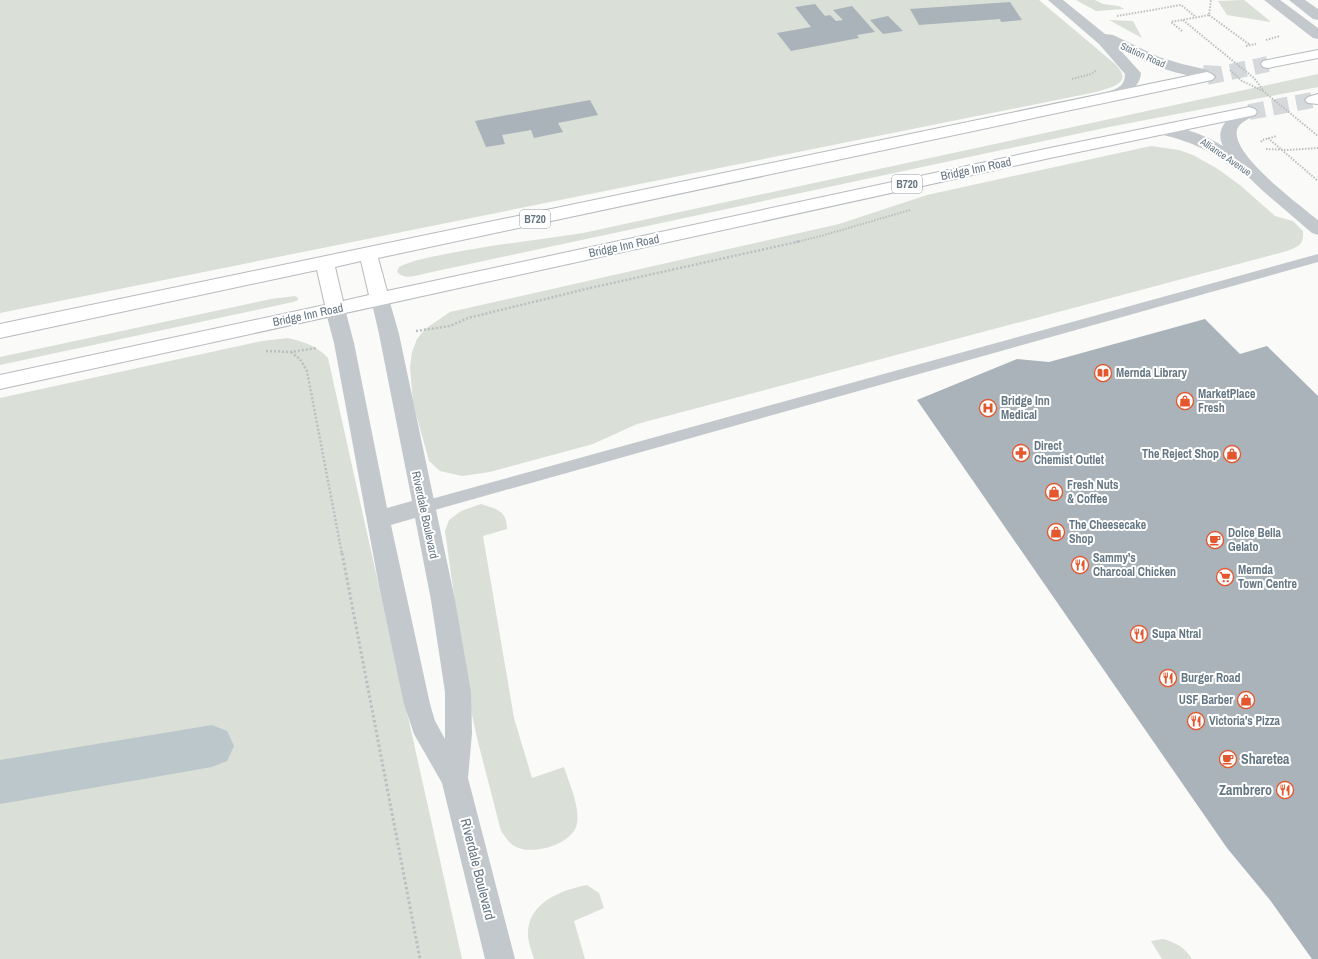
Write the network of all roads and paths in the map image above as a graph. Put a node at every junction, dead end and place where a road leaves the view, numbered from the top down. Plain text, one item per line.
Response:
1 (1055, 0) edge
2 (1211, 0) edge
3 (1271, 0) edge
4 (1296, 0) edge
5 (1209, 15) junction
6 (1115, 16) dead end
7 (1318, 16) edge
8 (1196, 17) junction
9 (1183, 20) junction
10 (1086, 25) junction
11 (1182, 31) dead end
12 (1318, 35) edge
13 (1250, 45) dead end
14 (1318, 54) edge
15 (1268, 64) tunnel mouth
16 (1230, 70) dead end
17 (1205, 75) joint
18 (1263, 91) junction
19 (1097, 100) junction
20 (1249, 112) joint
21 (1162, 130) junction
22 (1278, 136) dead end
23 (1318, 136) edge
24 (1268, 138) junction
25 (1318, 148) edge
26 (1256, 149) junction
27 (1281, 150) junction
28 (1237, 154) junction
29 (1318, 182) edge
30 (1265, 184) junction
31 (913, 209) dead end
32 (1318, 229) edge
33 (368, 254) junction
34 (1318, 258) edge
35 (325, 263) junction
36 (380, 299) junction
37 (335, 309) junction
38 (0, 331) edge
39 (389, 334) junction
40 (344, 343) junction
41 (260, 351) dead end
42 (291, 352) junction
43 (0, 382) edge
44 (424, 507) junction
45 (379, 520) junction
46 (454, 778) junction
47 (420, 959) edge
48 (500, 959) edge

1 - 10 street, Station Road
2 - 5 path
3 - 12 street
4 - 7 street
5 - 8 path
5 - 13 path
6 - 8 path
8 - 9 path
9 - 11 path
9 - 18 path, bridge
10 - 17 street, Station Road
10 - 19 street, Station Road
14 - 15 main road
16 - 18 path, bridge
17 - 19 main road, B720
18 - 23 path, bridge
19 - 33 main road, B720
20 - 21 main road, Bridge Inn Road / B720
20 - 28 street, Alliance Avenue
21 - 30 street, Alliance Avenue
21 - 36 main road, Bridge Inn Road / B720
22 - 24 path
24 - 26 path
24 - 27 path
25 - 27 path
26 - 27 path
26 - 28 path
27 - 29 path
28 - 30 street, Alliance Avenue
30 - 32 street, Alliance Avenue
31 - 39 path
33 - 35 main road, B720
33 - 36 main road, Riverdale Boulevard
34 - 44 lane
35 - 37 main road, Riverdale Boulevard
35 - 38 main road, B720
36 - 37 main road, Bridge Inn Road / B720
36 - 39 street, Riverdale Boulevard
37 - 40 street, Riverdale Boulevard
37 - 43 main road, Bridge Inn Road / B720
39 - 44 street, Riverdale Boulevard
40 - 42 path
40 - 45 street, Riverdale Boulevard
41 - 42 path
42 - 47 path
44 - 45 street
44 - 46 street, Riverdale Boulevard
45 - 46 street, Riverdale Boulevard
46 - 48 street, Riverdale Boulevard

